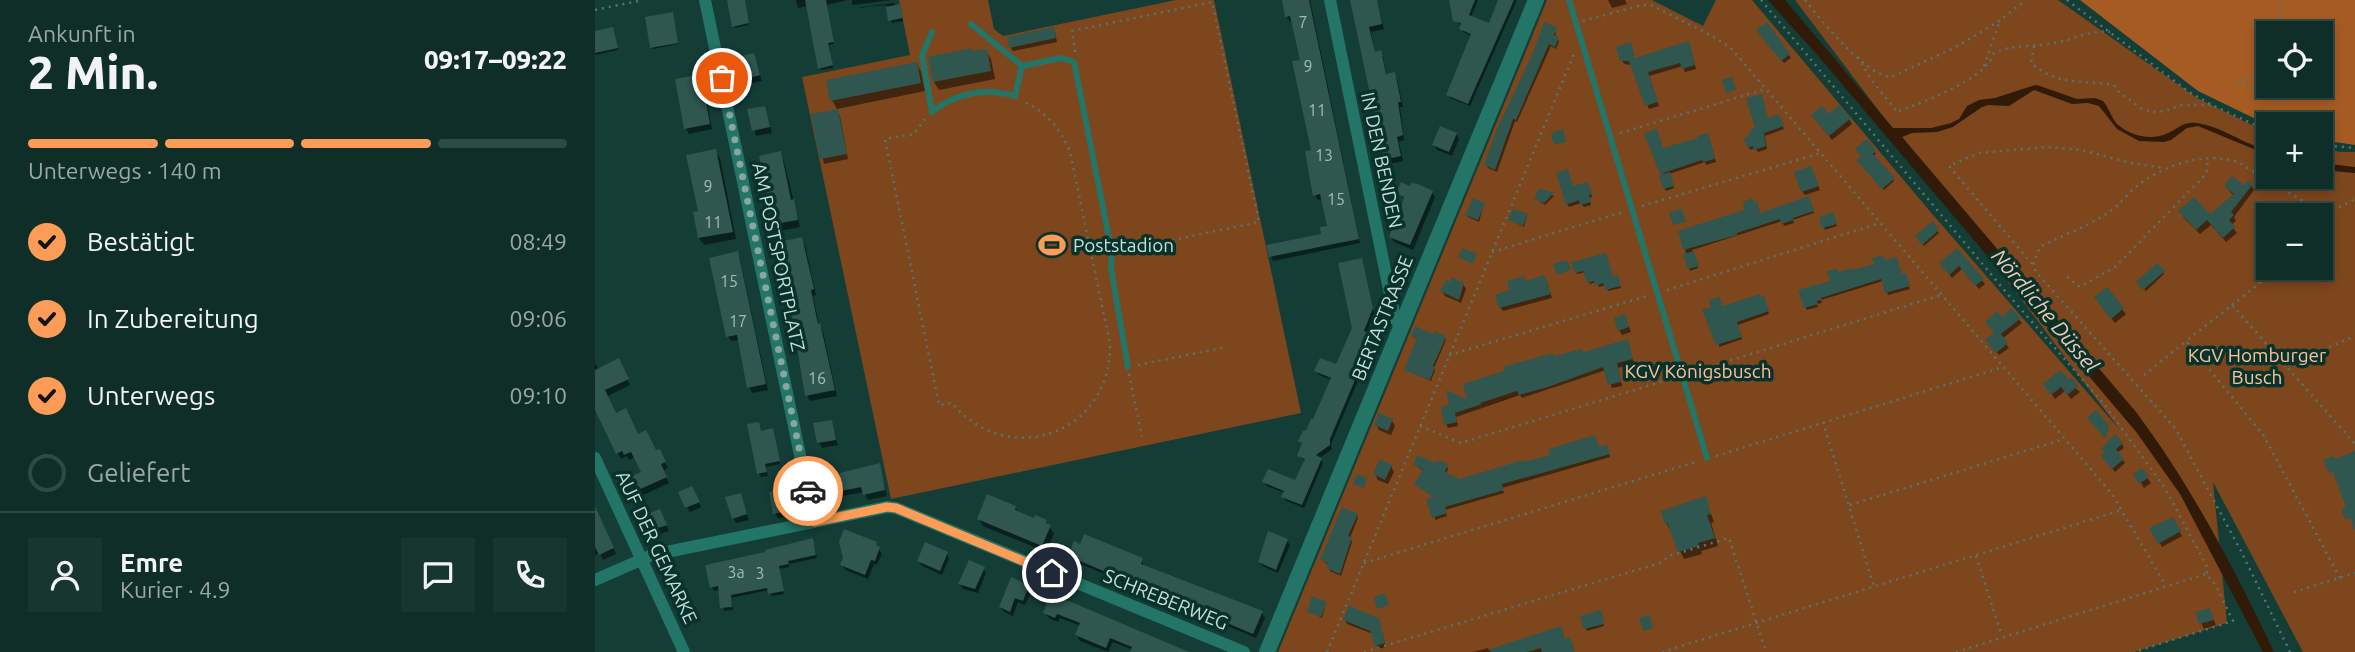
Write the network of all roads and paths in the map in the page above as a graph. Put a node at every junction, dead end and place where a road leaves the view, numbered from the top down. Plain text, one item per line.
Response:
1 (643, 0) edge
2 (705, 0) edge
3 (1330, 0) edge
4 (1535, 0) edge
5 (1569, 0) edge
6 (1761, 0) edge
7 (1805, 0) edge
8 (2026, 0) edge
9 (2067, 0) edge
10 (2283, 0) edge
11 (595, 10) edge
12 (2279, 21) edge
13 (1999, 22) junction
14 (1576, 23) junction
15 (971, 24) dead end
16 (932, 32) dead end
17 (2110, 32) junction
18 (1580, 38) junction
19 (2034, 46) junction
20 (1858, 57) junction
21 (1071, 61) junction
22 (1022, 66) junction
23 (1984, 66) junction
24 (2256, 75) edge
25 (1766, 89) junction
26 (2256, 91) edge
27 (1015, 96) junction
28 (2270, 98) edge
29 (2290, 102) dead end
30 (2212, 105) junction
31 (932, 112) junction
32 (2256, 125) edge
33 (1610, 135) junction
34 (2333, 146) edge
35 (2355, 148) edge
36 (1821, 153) junction
37 (2209, 158) junction
38 (2165, 168) junction
39 (2256, 171) edge
40 (2285, 189) edge
41 (2355, 199) edge
42 (2305, 203) edge
43 (1632, 209) junction
44 (2333, 209) edge
45 (1492, 252) junction
46 (1112, 253) junction
47 (2033, 265) junction
48 (2067, 277) dead end
49 (2264, 280) edge
50 (2232, 306) junction
51 (1401, 326) junction
52 (2355, 336) edge
53 (2186, 341) junction
54 (1227, 347) dead end
55 (2284, 366) junction
56 (1128, 367) junction
57 (2003, 367) junction
58 (2144, 375) dead end
59 (1823, 422) junction
60 (1142, 437) dead end
61 (2065, 438) junction
62 (2355, 444) edge
63 (595, 458) edge
64 (1707, 458) junction
65 (1850, 505) junction
66 (2122, 510) junction
67 (814, 522) junction
68 (1976, 556) junction
69 (642, 559) junction
70 (1364, 562) junction
71 (2355, 573) edge
72 (2206, 574) junction
73 (2340, 578) junction
74 (595, 580) edge
75 (2166, 586) junction
76 (1874, 587) junction
77 (2294, 592) dead end
78 (1757, 624) junction
79 (2003, 638) junction
80 (684, 652) edge
81 (1244, 652) edge
82 (1267, 652) edge
83 (1327, 652) edge
84 (1364, 652) edge
85 (1662, 652) edge
86 (1766, 652) edge
87 (1956, 652) edge
88 (2134, 652) edge
89 (2290, 652) edge

1 - 11 path
2 - 67 street, AM POSTSPORTPLATZ
3 - 51 street, IN DEN BENDEN
4 - 51 street, BERTASTRASSE
5 - 14 lane
6 - 72 path
7 - 20 path
8 - 13 path
9 - 17 path
10 - 12 path
13 - 20 path
13 - 23 path
14 - 18 lane
14 - 25 path
15 - 22 lane
16 - 31 lane
17 - 19 path
17 - 30 path
18 - 33 lane
18 - 45 path
19 - 23 path
19 - 30 path
20 - 23 path
21 - 22 lane
21 - 46 lane
21 - 46 path
22 - 27 lane
24 - 26 path
25 - 33 path
25 - 36 path
27 - 31 lane
27 - 31 path
28 - 29 path
30 - 32 path
33 - 43 lane
34 - 35 path
36 - 43 path
36 - 57 path
37 - 38 path
37 - 39 path
37 - 48 path
38 - 47 path
38 - 47 path
40 - 42 path
41 - 44 path
43 - 45 path
43 - 64 lane
45 - 70 path
46 - 56 lane
47 - 89 path
49 - 50 path
50 - 53 path
50 - 55 path
51 - 82 street, BERTASTRASSE
52 - 55 path
53 - 58 path
53 - 73 path
54 - 56 path
55 - 62 path
56 - 60 path
57 - 59 path
57 - 61 path
59 - 64 path
59 - 65 path
61 - 65 path
61 - 66 path
63 - 69 street, AUF DER GEMARKE
64 - 70 path
65 - 76 path
66 - 68 path
66 - 75 path
67 - 69 street, SCHREBERWEG
67 - 81 street, SCHREBERWEG
68 - 76 path
68 - 79 path
69 - 74 street, SCHREBERWEG
69 - 80 street, AUF DER GEMARKE
70 - 83 path
71 - 73 path
72 - 75 path
72 - 88 path
73 - 77 path
75 - 79 path
76 - 78 path
78 - 84 path
78 - 85 path
78 - 86 path
79 - 87 path

